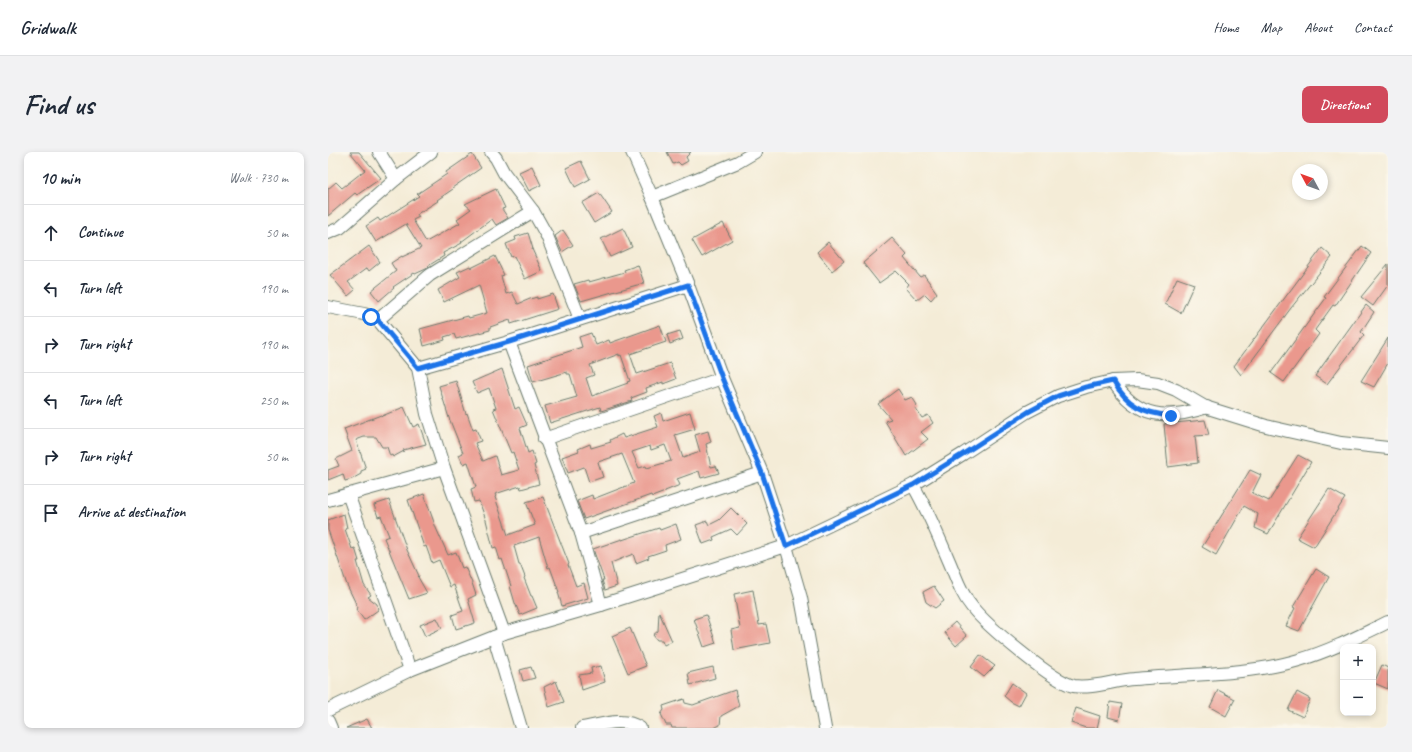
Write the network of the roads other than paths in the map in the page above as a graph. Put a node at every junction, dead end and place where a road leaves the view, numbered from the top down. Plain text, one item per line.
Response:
1 (379, 152) edge
2 (431, 152) edge
3 (491, 152) edge
4 (632, 152) edge
5 (755, 152) edge
6 (396, 179) junction
7 (652, 197) junction
8 (533, 211) junction
9 (328, 233) edge
10 (688, 285) junction
11 (328, 307) edge
12 (580, 319) junction
13 (378, 320) junction
14 (509, 342) junction
15 (418, 368) junction
16 (722, 378) junction
17 (1113, 381) junction
18 (1207, 407) junction
19 (544, 439) junction
20 (1388, 448) edge
21 (444, 468) junction
22 (762, 473) junction
23 (913, 485) junction
24 (348, 494) junction
25 (328, 500) edge
26 (581, 533) junction
27 (786, 546) junction
28 (601, 605) junction
29 (1388, 622) edge
30 (499, 635) junction
31 (410, 670) junction
32 (328, 710) edge
33 (328, 721) edge
34 (331, 728) edge
35 (521, 728) edge
36 (582, 728) edge
37 (640, 728) edge
38 (825, 728) edge

1 - 6 street
2 - 6 street
3 - 8 street
4 - 7 street
5 - 7 street
6 - 9 street
7 - 10 street
8 - 12 street
8 - 13 street
10 - 12 street
10 - 16 street
11 - 13 street
12 - 14 street
13 - 15 street
14 - 15 street
14 - 19 street
15 - 21 street
16 - 19 street
16 - 22 street
17 - 18 street
17 - 18 street
17 - 23 street
18 - 20 street
19 - 26 street
21 - 24 street
21 - 30 street
22 - 26 street
22 - 27 street
23 - 27 street
23 - 29 street
24 - 25 street
24 - 31 street
26 - 28 street
27 - 28 street
27 - 38 street
28 - 30 street
30 - 31 street
30 - 35 street
31 - 32 street
33 - 34 street
36 - 37 street

